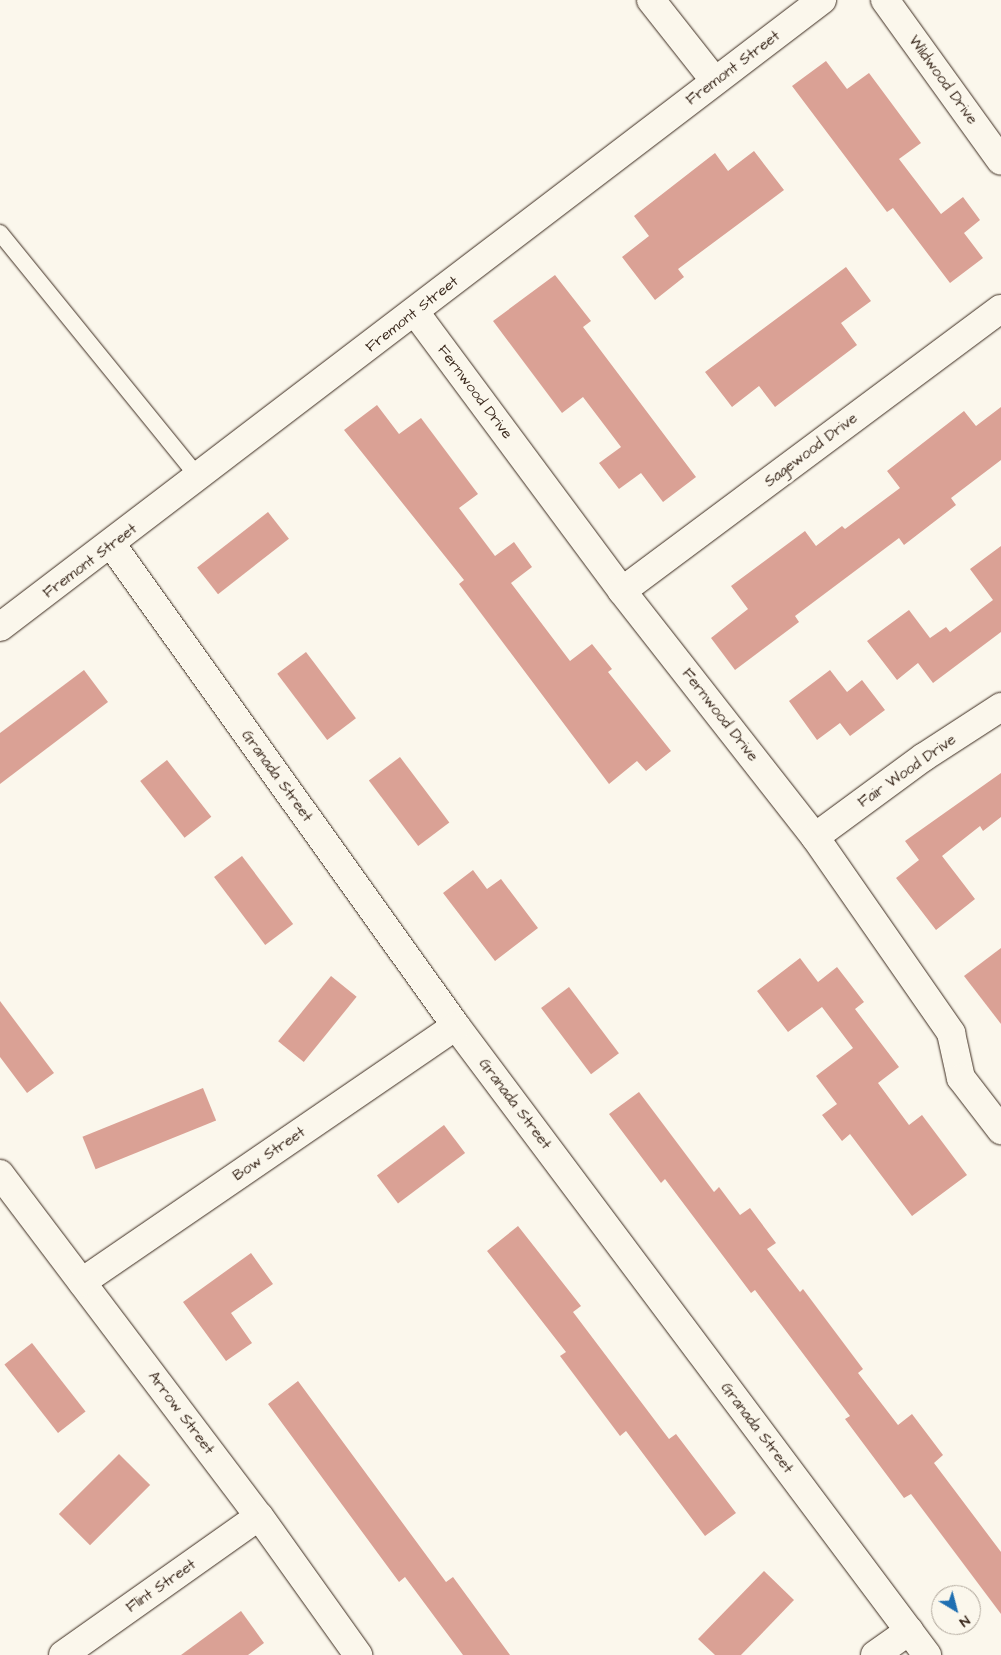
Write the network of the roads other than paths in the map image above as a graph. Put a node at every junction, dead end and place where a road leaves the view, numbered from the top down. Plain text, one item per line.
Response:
1 (650, 0) edge
2 (822, 0) edge
3 (885, 0) edge
4 (715, 81) junction
5 (1001, 161) edge
6 (0, 233) edge
7 (1001, 310) edge
8 (415, 312) junction
9 (199, 478) junction
10 (112, 545) junction
11 (622, 590) junction
12 (0, 627) edge
13 (1001, 707) edge
14 (815, 837) junction
15 (456, 1026) junction
16 (997, 1115) edge
17 (0, 1174) edge
18 (82, 1282) junction
19 (259, 1516) junction
20 (909, 1631) junction
21 (63, 1655) edge
22 (358, 1655) edge
23 (875, 1655) edge
24 (927, 1655) edge

1 - 4 street
2 - 4 street, Fremont Street
3 - 5 street, Wildwood Drive
4 - 8 street, Fremont Street
6 - 9 lane
7 - 11 street, Sagewood Drive
8 - 9 street, Fremont Street
8 - 11 street, Fernwood Drive
9 - 10 street, Fremont Street
10 - 12 street, Fremont Street
10 - 15 street, Granada Street
11 - 14 street, Fernwood Drive
13 - 14 street, Fair Wood Drive
14 - 16 street, Fernwood Drive
15 - 18 street, Bow Street
15 - 20 street, Granada Street
17 - 18 street, Arrow Street
18 - 19 street, Arrow Street
19 - 21 street, Flint Street
19 - 22 street, Arrow Street
20 - 23 street
20 - 24 street, Granada Street

